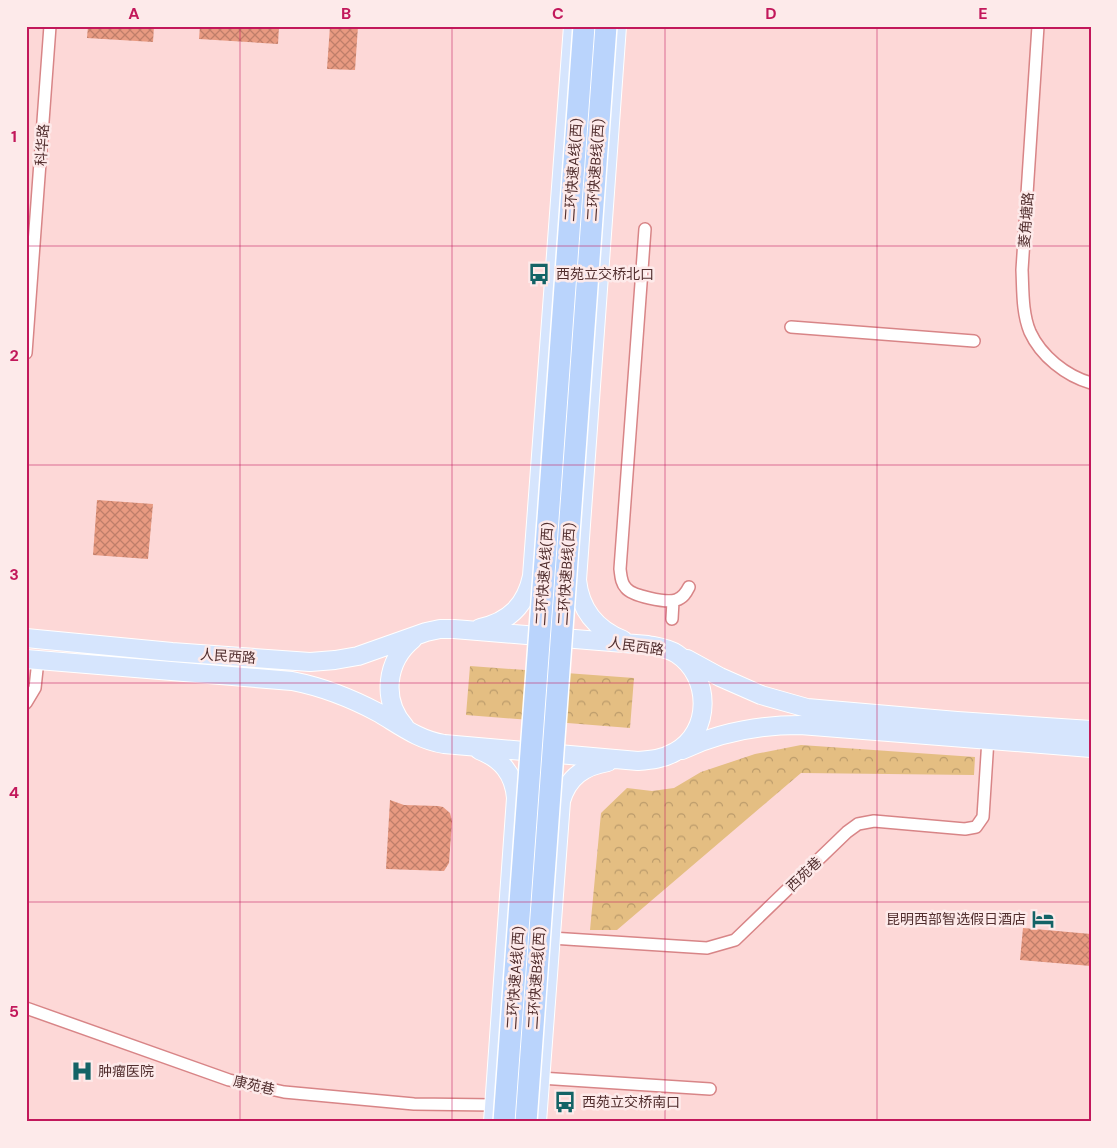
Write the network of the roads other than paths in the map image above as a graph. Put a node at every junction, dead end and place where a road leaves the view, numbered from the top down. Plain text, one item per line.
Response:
1 (50, 26) edge
2 (573, 26) edge
3 (584, 26) edge
4 (606, 26) edge
5 (617, 26) edge
6 (1038, 26) edge
7 (645, 230) dead end
8 (792, 327) dead end
9 (974, 341) dead end
10 (26, 353) edge
11 (1091, 383) edge
12 (540, 476) junction
13 (584, 480) junction
14 (689, 586) dead end
15 (673, 601) junction
16 (672, 620) dead end
17 (454, 629) junction
18 (426, 632) junction
19 (26, 638) edge
20 (648, 645) junction
21 (675, 653) junction
22 (32, 660) edge
23 (26, 703) edge
24 (1091, 730) edge
25 (417, 736) junction
26 (988, 739) junction
27 (444, 744) junction
28 (1091, 748) edge
29 (666, 757) junction
30 (638, 760) junction
31 (512, 860) junction
32 (556, 865) junction
33 (550, 938) junction
34 (26, 1008) edge
35 (540, 1078) junction
36 (710, 1089) dead end
37 (497, 1116) edge
38 (526, 1122) edge
39 (537, 1122) edge

1 - 10 street, 科华路
2 - 12 main road
3 - 37 highway, 二环快速A线(西), bridge
4 - 38 highway, 二环快速B线(西), bridge
5 - 13 main road
6 - 11 street, 菱角塘路
7 - 15 street
8 - 9 street
12 - 13 main road
12 - 17 main road
13 - 20 main road
14 - 15 street
15 - 16 street
17 - 18 main road, 人民西路
17 - 20 main road, 人民西路
18 - 19 main road, 人民西路
18 - 25 main road, 人民西路
20 - 21 main road, 人民西路
21 - 24 main road
21 - 29 main road, 人民西路
22 - 23 street
22 - 25 main road, 人民西路
25 - 27 main road, 人民西路
26 - 28 main road
26 - 29 main road
26 - 33 street, 西苑巷
27 - 30 main road, 人民西路
27 - 31 main road
29 - 30 main road, 人民西路
30 - 32 main road
31 - 32 main road
31 - 37 main road
32 - 33 main road
33 - 35 main road
34 - 37 street, 康苑巷
35 - 36 street
35 - 39 main road

